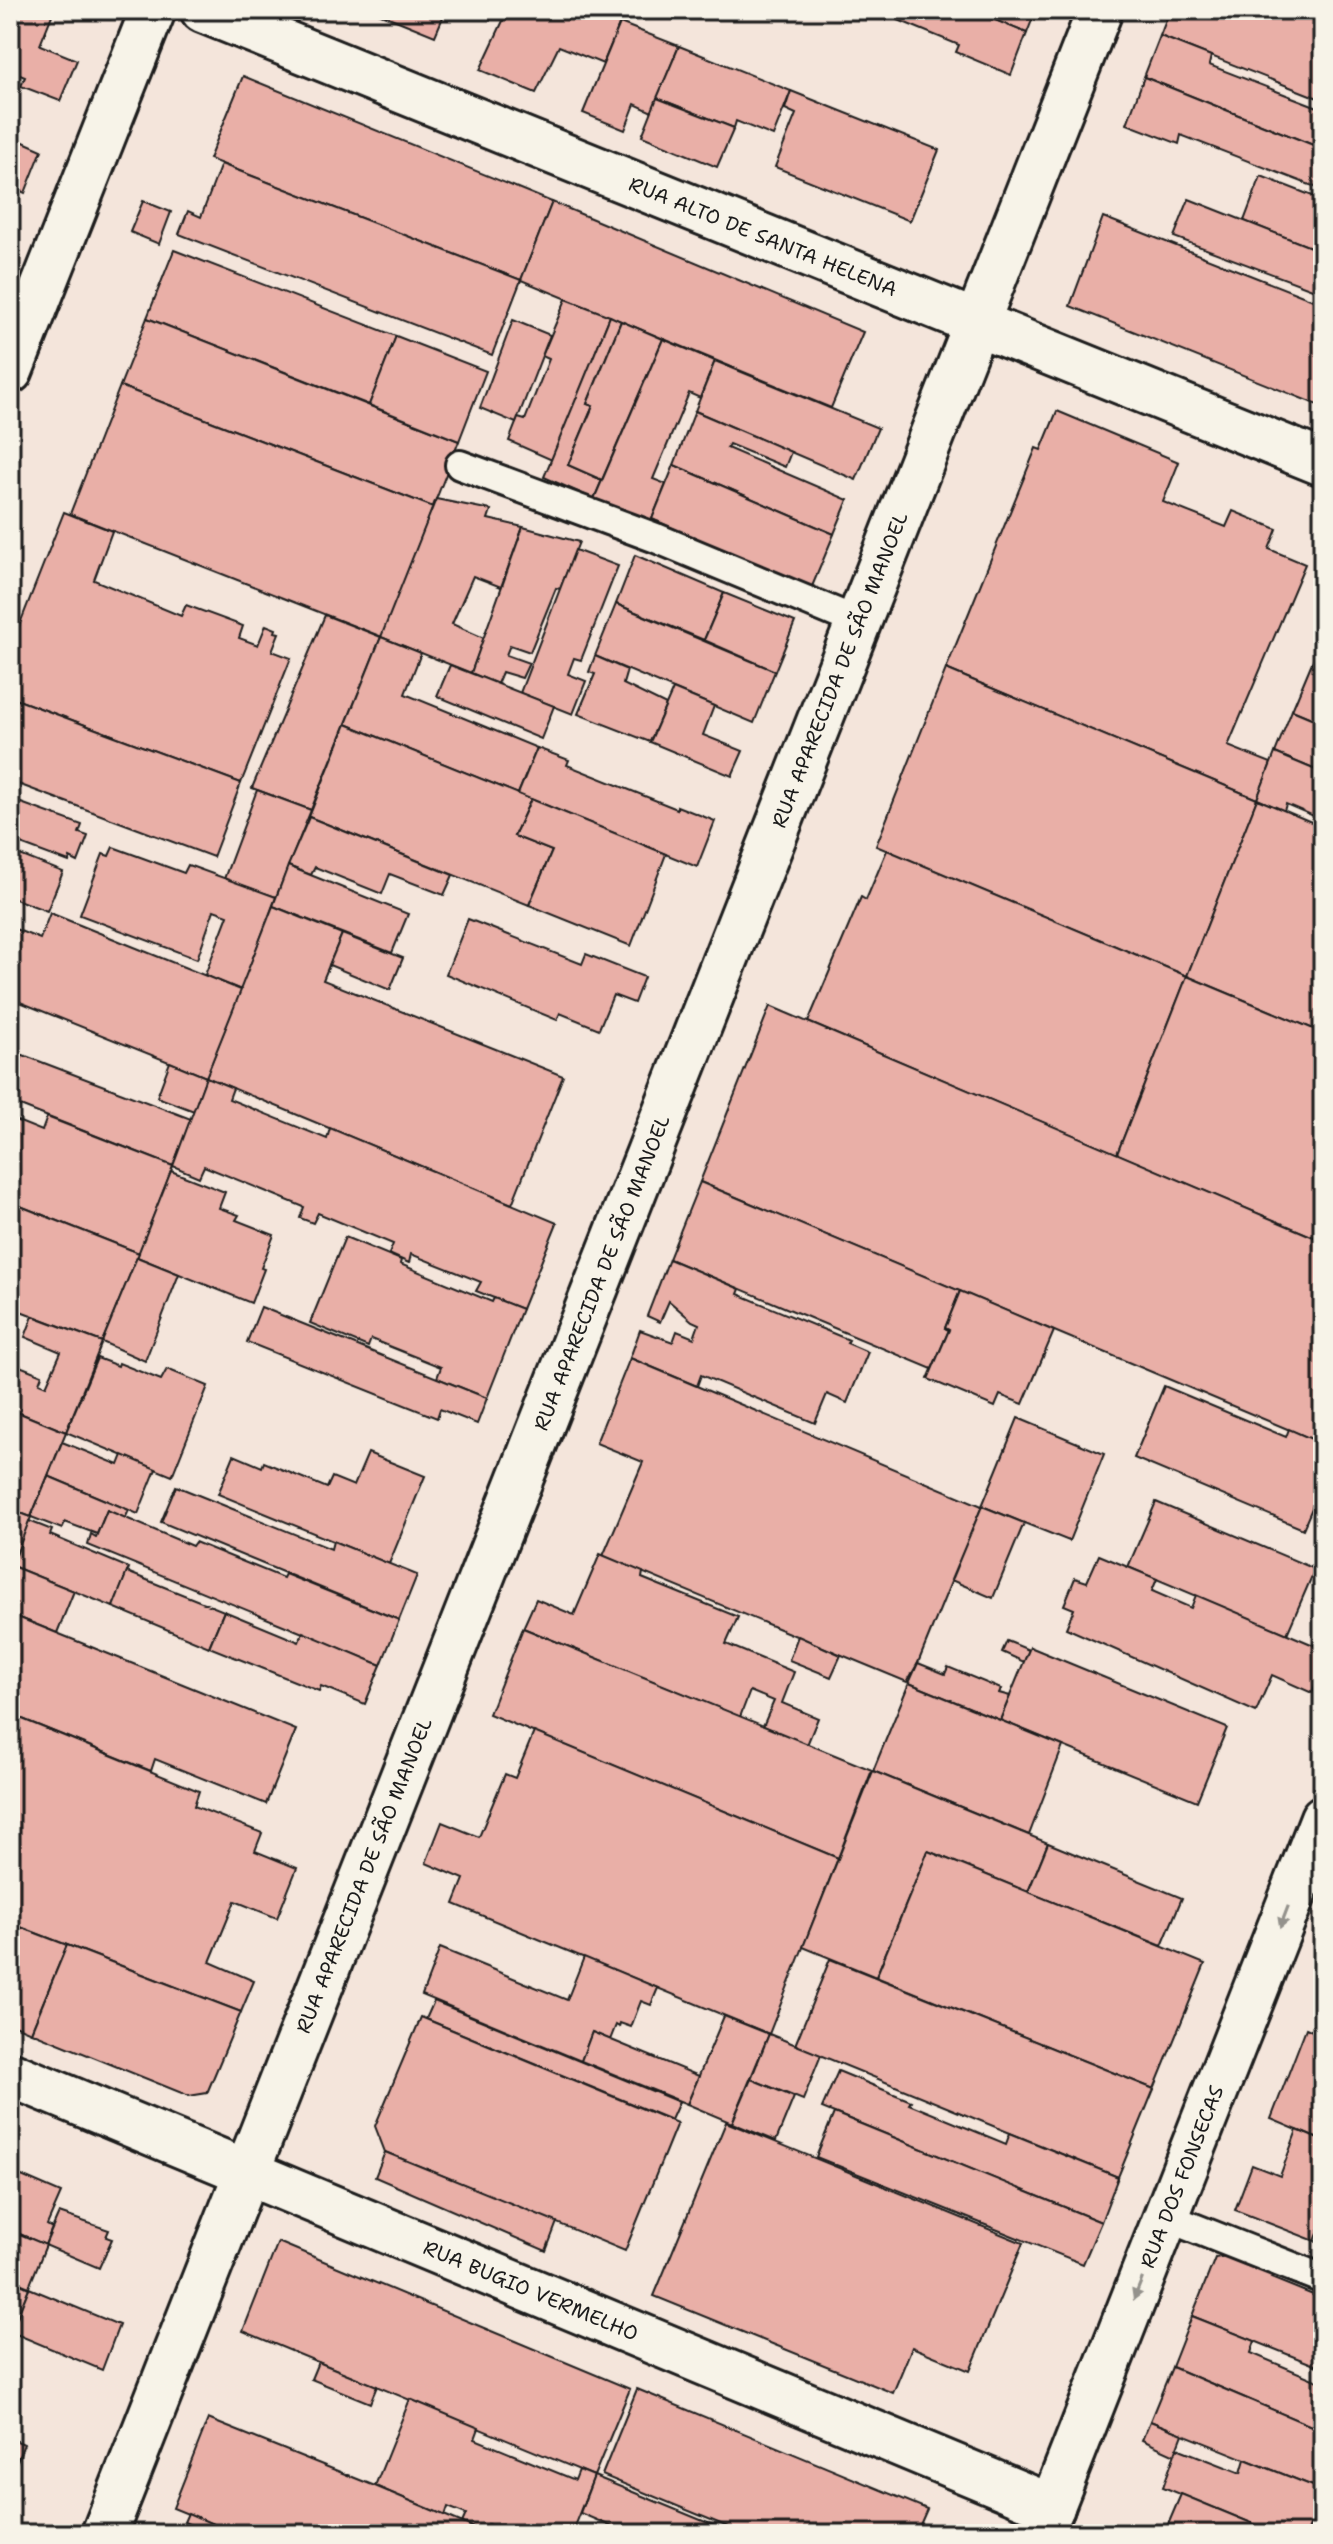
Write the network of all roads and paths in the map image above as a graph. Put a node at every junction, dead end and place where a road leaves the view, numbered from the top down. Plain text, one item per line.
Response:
1 (153, 10) edge
2 (203, 10) edge
3 (1100, 10) edge
4 (976, 325) junction
5 (10, 371) edge
6 (1323, 463) edge
7 (460, 465) dead end
8 (858, 622) junction
9 (1323, 1818) edge
10 (10, 2074) edge
11 (247, 2173) junction
12 (1166, 2217) junction
13 (1323, 2279) edge
14 (1047, 2521) edge
15 (104, 2534) edge

1 - 5 street
2 - 4 street, RUA ALTO DE SANTA HELENA
3 - 4 street, RUA APARECIDA DE SÃO MANOEL
4 - 6 street, RUA ALTO DE SANTA HELENA
4 - 8 street, RUA APARECIDA DE SÃO MANOEL
7 - 8 lane
8 - 11 street, RUA APARECIDA DE SÃO MANOEL
9 -> 12 street, RUA DOS FONSECAS
10 - 11 street, RUA BUGIO VERMELHO
11 - 14 street, RUA BUGIO VERMELHO
11 - 15 street, RUA APARECIDA DE SÃO MANOEL
12 - 13 lane
12 -> 14 street, RUA DOS FONSECAS

